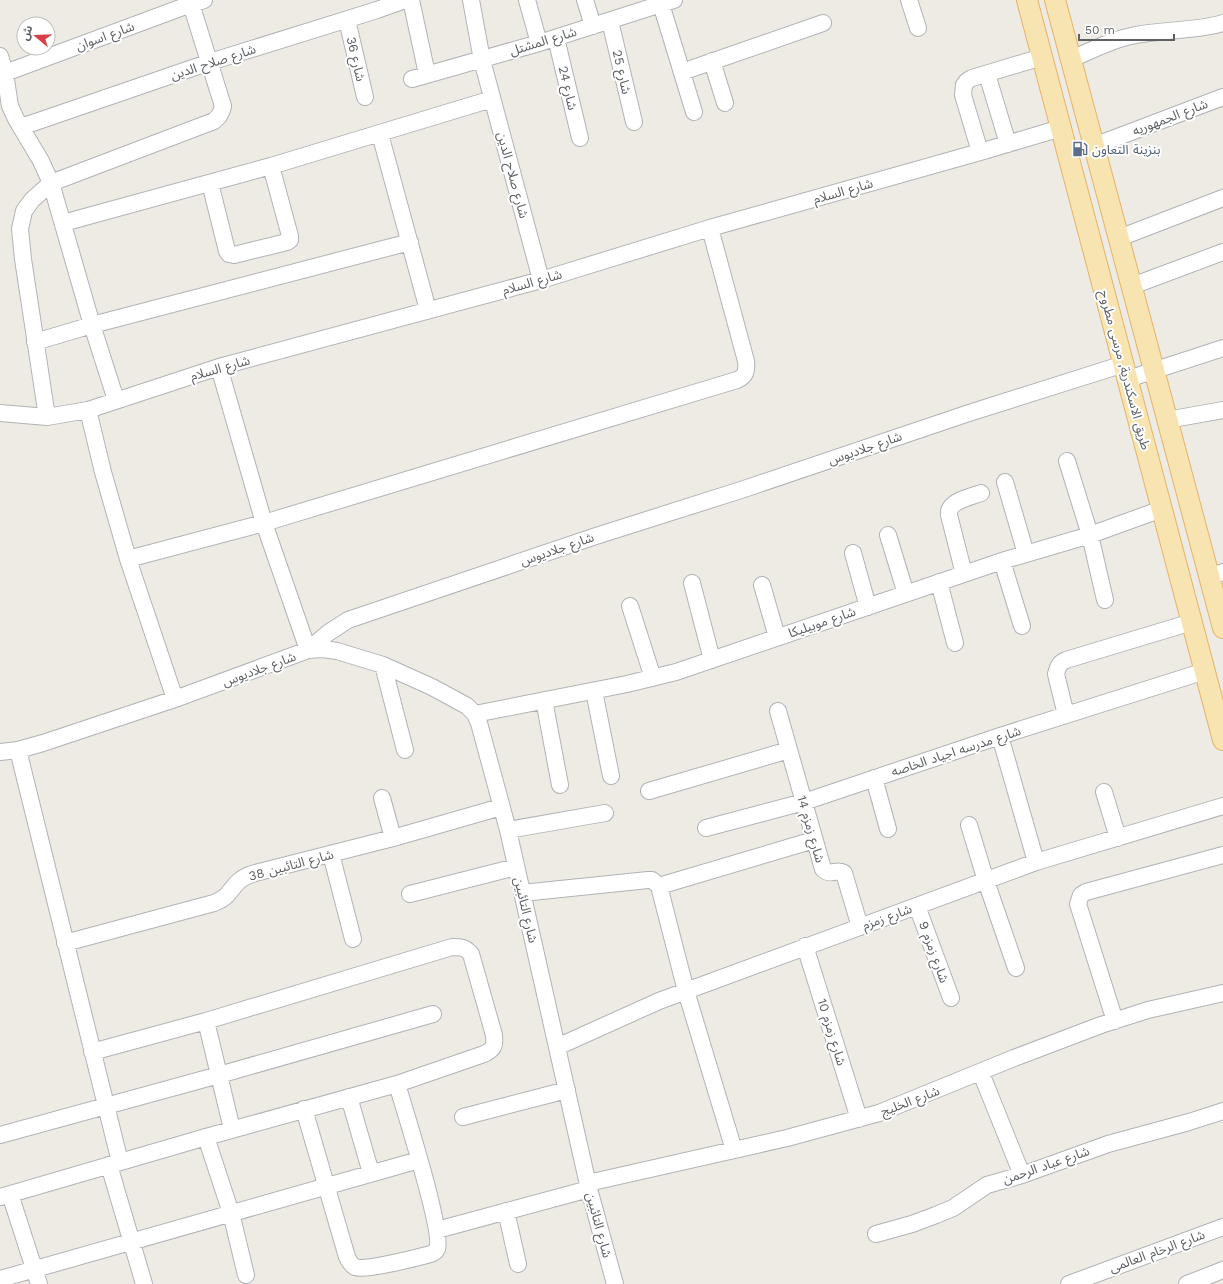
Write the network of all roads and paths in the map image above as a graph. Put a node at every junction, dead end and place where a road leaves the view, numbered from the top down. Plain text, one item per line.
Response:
1 (405, 0) edge
2 (411, 0) edge
3 (471, 0) edge
4 (527, 0) edge
5 (585, 0) edge
6 (909, 0) edge
7 (1027, 0) edge
8 (1055, 0) edge
9 (198, 2) edge
10 (668, 2) edge
11 (639, 5) edge
12 (347, 20) junction
13 (610, 21) junction
14 (823, 23) dead end
15 (1223, 23) edge
16 (593, 26) junction
17 (918, 28) dead end
18 (556, 38) junction
19 (539, 43) junction
20 (0, 56) edge
21 (1042, 57) junction
22 (482, 60) junction
23 (1071, 60) junction
24 (712, 61) junction
25 (210, 62) junction
26 (682, 72) junction
27 (5, 73) junction
28 (427, 74) junction
29 (987, 74) junction
30 (412, 79) dead end
31 (365, 97) dead end
32 (1223, 97) edge
33 (492, 99) junction
34 (725, 103) dead end
35 (694, 112) dead end
36 (634, 122) dead end
37 (21, 127) junction
38 (1061, 128) junction
39 (380, 134) junction
40 (580, 138) dead end
41 (1008, 144) junction
42 (1094, 146) junction
43 (980, 152) junction
44 (271, 166) junction
45 (210, 183) junction
46 (51, 184) junction
47 (1223, 198) edge
48 (63, 223) junction
49 (710, 228) junction
50 (1119, 238) junction
51 (410, 242) junction
52 (1223, 252) edge
53 (541, 280) junction
54 (1132, 286) junction
55 (428, 310) junction
56 (92, 325) junction
57 (1142, 325) junction
58 (1116, 333) junction
59 (35, 342) junction
60 (1223, 348) edge
61 (219, 367) junction
62 (1154, 371) junction
63 (1126, 372) junction
64 (116, 400) junction
65 (88, 410) junction
66 (1223, 410) edge
67 (0, 412) edge
68 (47, 417) junction
69 (1167, 420) junction
70 (1068, 461) dead end
71 (1006, 482) dead end
72 (981, 493) dead end
73 (1162, 509) junction
74 (264, 523) junction
75 (888, 535) dead end
76 (1090, 535) junction
77 (853, 553) dead end
78 (1026, 554) junction
79 (128, 559) junction
80 (1002, 561) junction
81 (964, 574) junction
82 (1216, 575) edge
83 (939, 582) junction
84 (692, 583) dead end
85 (762, 584) dead end
86 (906, 594) junction
87 (1105, 600) dead end
88 (630, 606) dead end
89 (868, 607) junction
90 (1192, 622) junction
91 (1022, 626) dead end
92 (1223, 628) edge
93 (777, 638) junction
94 (955, 644) dead end
95 (308, 650) junction
96 (712, 660) junction
97 (383, 665) junction
98 (1204, 671) junction
99 (653, 678) junction
100 (594, 691) junction
101 (175, 699) junction
102 (544, 700) junction
103 (778, 711) dead end
104 (476, 714) junction
105 (1066, 714) junction
106 (1000, 736) junction
107 (1223, 740) edge
108 (18, 750) junction
109 (405, 750) dead end
110 (789, 750) junction
111 (0, 752) edge
112 (611, 776) dead end
113 (874, 778) junction
114 (560, 785) dead end
115 (649, 791) dead end
116 (1104, 792) dead end
117 (382, 798) dead end
118 (804, 802) junction
119 (1223, 806) edge
120 (501, 807) junction
121 (605, 813) dead end
122 (969, 825) dead end
123 (706, 828) dead end
124 (888, 829) dead end
125 (508, 830) junction
126 (393, 838) junction
127 (1118, 838) junction
128 (814, 840) junction
129 (331, 854) junction
130 (1223, 855) edge
131 (1036, 862) junction
132 (516, 867) junction
133 (986, 881) junction
134 (659, 886) junction
135 (522, 893) junction
136 (410, 894) dead end
137 (917, 906) junction
138 (860, 927) junction
139 (353, 938) dead end
140 (66, 943) junction
141 (805, 946) junction
142 (1016, 968) dead end
143 (686, 991) junction
144 (1223, 994) edge
145 (951, 998) dead end
146 (433, 1014) dead end
147 (1115, 1021) junction
148 (206, 1022) junction
149 (557, 1047) junction
150 (92, 1052) junction
151 (980, 1073) junction
152 (219, 1075) junction
153 (397, 1084) junction
154 (567, 1090) junction
155 (349, 1097) junction
156 (106, 1106) junction
157 (304, 1109) junction
158 (1223, 1111) edge
159 (464, 1117) dead end
160 (859, 1119) junction
161 (232, 1129) junction
162 (0, 1135) edge
163 (206, 1137) junction
164 (734, 1150) junction
165 (419, 1160) junction
166 (115, 1164) junction
167 (371, 1173) junction
168 (1022, 1175) junction
169 (326, 1186) junction
170 (589, 1186) junction
171 (5, 1195) edge
172 (506, 1211) junction
173 (231, 1213) junction
174 (1223, 1227) edge
175 (437, 1230) junction
176 (876, 1234) dead end
177 (132, 1242) junction
178 (518, 1264) dead end
179 (1223, 1270) edge
180 (246, 1275) dead end
181 (36, 1277) edge
182 (0, 1279) edge
183 (144, 1284) edge
184 (615, 1284) edge
185 (1069, 1284) edge
186 (1187, 1284) edge

1 - 12 street, شارع صلاح الدين
2 - 28 street
3 - 22 street, شارع صلاح الدين
4 - 19 street
5 - 16 street
6 - 17 street
7 - 21 main road, طريق الاسكندرية, مرسى مطروح
8 - 23 main road
9 - 25 street
9 - 27 street, شارع اسوان
10 - 11 street, شارع المشتل
10 - 26 street
11 - 13 street, شارع المشتل
12 - 25 street, شارع صلاح الدين
12 - 31 street, شارع 36
13 - 16 street, شارع المشتل
13 - 36 street, شارع 25
14 - 24 street
15 - 23 street
16 - 18 street, شارع المشتل
18 - 19 street, شارع المشتل
18 - 40 street, شارع 24
19 - 22 street, شارع المشتل
20 - 27 street
21 - 29 street
21 - 38 main road, طريق الاسكندرية, مرسى مطروح
22 - 28 street, شارع المشتل
22 - 33 street, شارع صلاح الدين
23 - 42 main road
24 - 26 street
24 - 34 street
25 - 37 street, شارع صلاح الدين
25 - 46 street
26 - 35 street
27 - 37 street
28 - 30 street, شارع المشتل
29 - 41 street
29 - 43 street
32 - 42 street, شارع الجمهوريه
33 - 39 street
33 - 53 street, شارع صلاح الدين
37 - 46 street
38 - 41 street, شارع السلام
38 - 58 main road, طريق الاسكندرية, مرسى مطروح
39 - 44 street
39 - 51 street
41 - 43 street, شارع السلام
42 - 50 main road
43 - 49 street, شارع السلام
44 - 45 street
44 - 45 street
45 - 48 street
46 - 48 street
46 - 59 street
47 - 50 street
48 - 56 street
49 - 53 street, شارع السلام
49 - 74 street
50 - 54 main road
51 - 55 street
51 - 56 street
52 - 54 street
53 - 55 street, شارع السلام
54 - 57 main road
55 - 61 street, شارع السلام
56 - 59 street
56 - 64 street
57 - 58 main road
57 - 62 main road
58 - 63 main road, طريق الاسكندرية, مرسى مطروح
59 - 68 street
60 - 62 street, شارع جلاديوس
61 - 64 street, شارع السلام
61 - 74 street
62 - 63 street, شارع جلاديوس
62 - 69 main road
63 - 73 main road, طريق الاسكندرية, مرسى مطروح
63 - 95 street, شارع جلاديوس
64 - 65 street, شارع السلام
65 - 68 street, شارع السلام
65 - 79 street
66 - 69 street
67 - 68 street, شارع السلام
69 - 82 main road
70 - 76 street
71 - 78 street
72 - 81 street
73 - 76 street, شارع موبيليكا
73 - 90 main road, طريق الاسكندرية, مرسى مطروح
74 - 79 street
74 - 95 street
75 - 86 street
76 - 78 street, شارع موبيليكا
76 - 87 street
77 - 89 street
78 - 80 street, شارع موبيليكا
79 - 101 street
80 - 81 street, شارع موبيليكا
80 - 91 street
81 - 83 street, شارع موبيليكا
82 - 92 main road
83 - 86 street, شارع موبيليكا
83 - 94 street
84 - 96 street
85 - 93 street
86 - 89 street, شارع موبيليكا
88 - 99 street
89 - 93 street, شارع موبيليكا
90 - 98 main road, طريق الاسكندرية, مرسى مطروح
90 - 105 street
93 - 96 street, شارع موبيليكا
95 - 97 street
95 - 101 street, شارع جلاديوس
96 - 99 street, شارع موبيليكا
97 - 104 street
97 - 109 street
98 - 105 street, شارع مدرسه اجياد الخاصه
98 - 107 main road, طريق الاسكندرية, مرسى مطروح
99 - 100 street, شارع موبيليكا
100 - 102 street, شارع موبيليكا
100 - 112 street
101 - 108 street, شارع جلاديوس
102 - 104 street, شارع موبيليكا
102 - 114 street
103 - 110 street, شارع زمزم 14
104 - 120 street, شارع التائبين
105 - 106 street, شارع مدرسه اجياد الخاصه
106 - 113 street, شارع مدرسه اجياد الخاصه
106 - 131 street
108 - 111 street, شارع جلاديوس
108 - 140 street
110 - 115 street
110 - 118 street, شارع زمزم 14
113 - 118 street, شارع مدرسه اجياد الخاصه
113 - 124 street
116 - 127 street
117 - 126 street
118 - 123 street, شارع مدرسه اجياد الخاصه
118 - 128 street, شارع زمزم 14
119 - 127 street, شارع زمزم
120 - 125 street, شارع التائبين
120 - 126 street, شارع التائبين 38
121 - 125 street
122 - 133 street
125 - 132 street, شارع التائبين
126 - 129 street, شارع التائبين 38
127 - 131 street, شارع زمزم
128 - 134 street
128 - 138 street, شارع زمزم 14
129 - 139 street
129 - 140 street, شارع التائبين 38
130 - 147 street
131 - 133 street, شارع زمزم
132 - 135 street, شارع التائبين
132 - 136 street
133 - 137 street, شارع زمزم
133 - 142 street
134 - 135 street
134 - 143 street
135 - 149 street, شارع التائبين
137 - 138 street, شارع زمزم
137 - 145 street, شارع زمزم 9
138 - 141 street, شارع زمزم
140 - 150 street
141 - 143 street, شارع زمزم
141 - 160 street, شارع زمزم 10
143 - 149 street, شارع زمزم
143 - 164 street
144 - 147 street, شارع الخليج
146 - 152 street
147 - 151 street, شارع الخليج
148 - 150 street
148 - 152 street
148 - 153 street
149 - 154 street, شارع التائبين
150 - 156 street
151 - 160 street, شارع الخليج
151 - 168 street
152 - 156 street
152 - 161 street
153 - 155 street
153 - 165 street
154 - 159 street
154 - 170 street, شارع التائبين
155 - 157 street
155 - 167 street
156 - 162 street
156 - 166 street
157 - 161 street
157 - 169 street
158 - 168 street, شارع عباد الرحمن
160 - 164 street, شارع الخليج
161 - 163 street
163 - 166 street
163 - 173 street
164 - 170 street, شارع الخليج
165 - 167 street
165 - 175 street
166 - 171 street
166 - 177 street
167 - 169 street
168 - 176 street, شارع عباد الرحمن
169 - 173 street
169 - 175 street
170 - 172 street, شارع الخليج
170 - 184 street, شارع التائبين
171 - 181 street
172 - 175 street, شارع الخليج
172 - 178 street
173 - 177 street
173 - 180 street
174 - 185 street, شارع الرخام العالمى
177 - 181 street
177 - 183 street
179 - 186 street
181 - 182 street

